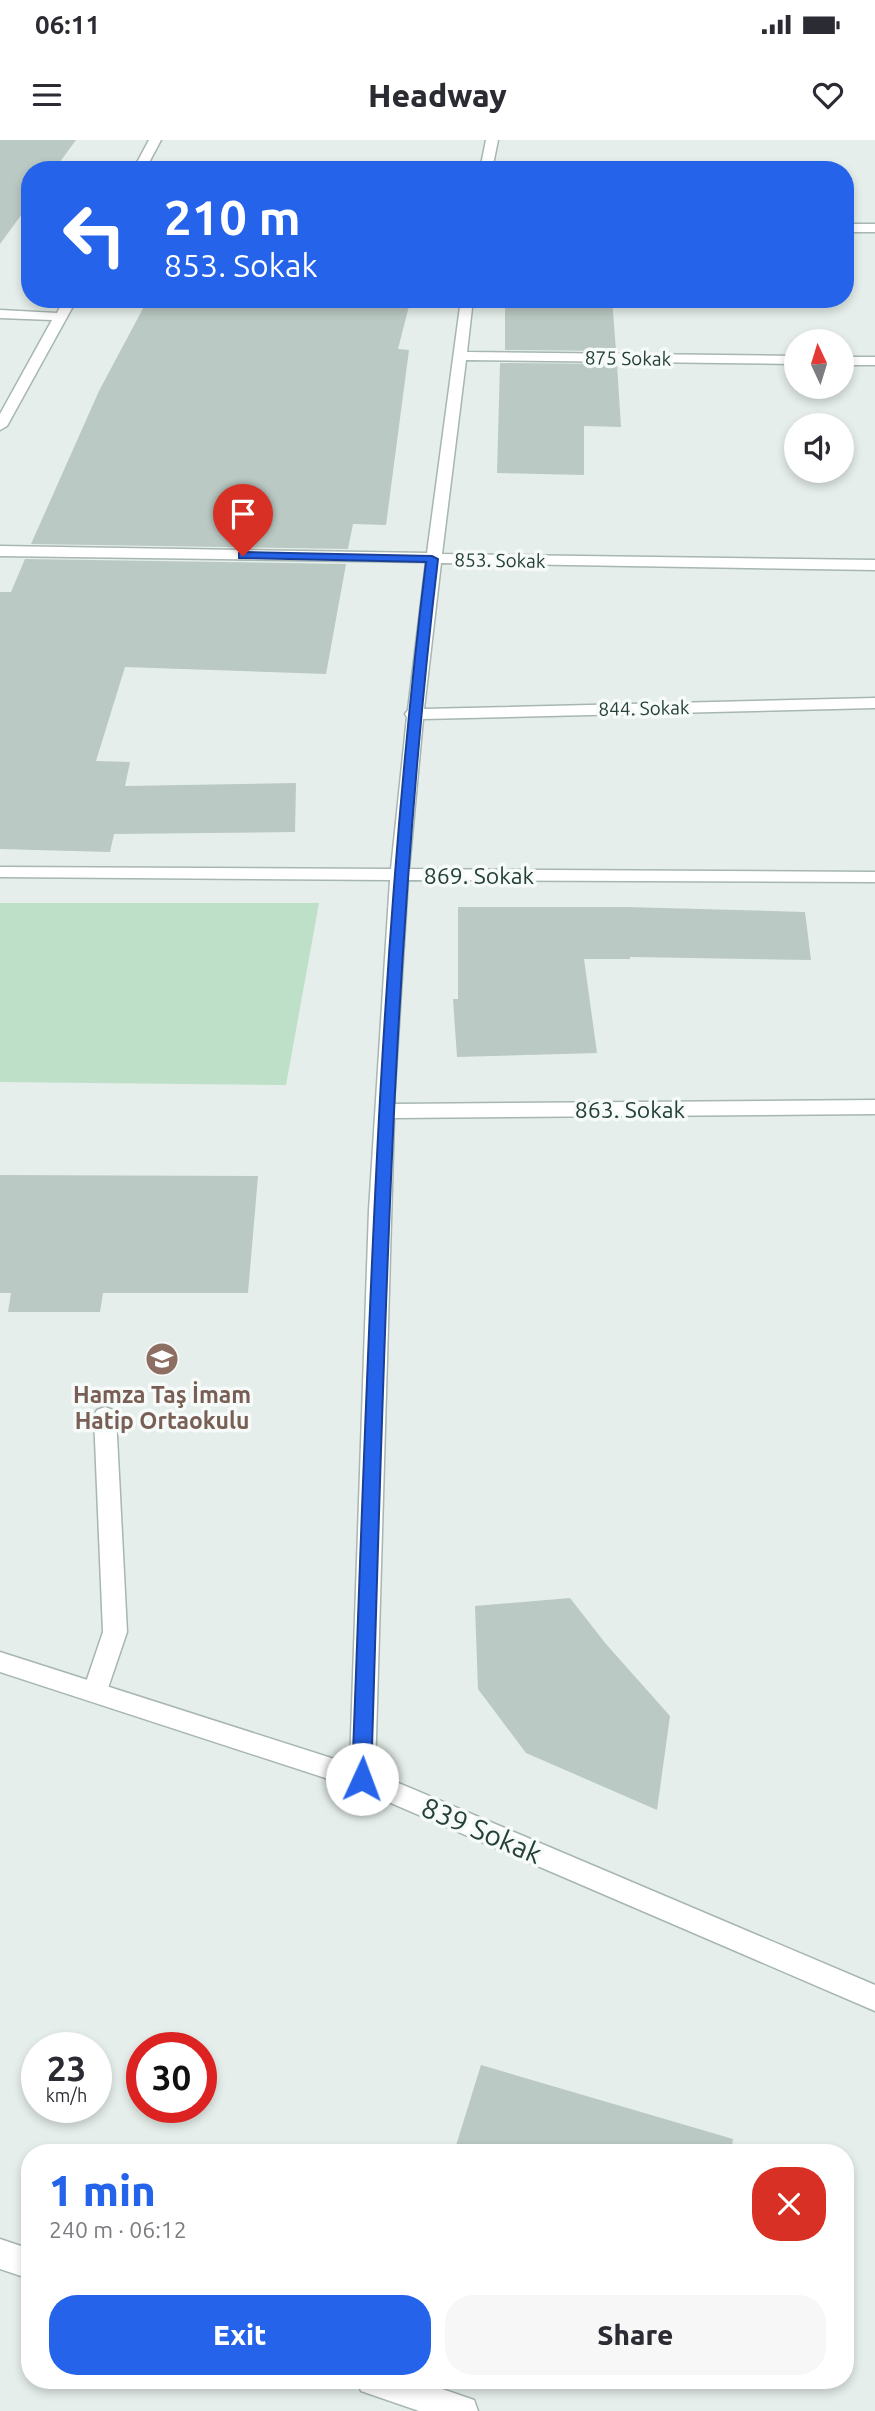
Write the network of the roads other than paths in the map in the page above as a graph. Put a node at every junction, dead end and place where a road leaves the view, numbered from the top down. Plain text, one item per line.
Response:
1 (155, 140) edge
2 (492, 140) edge
3 (144, 161) edge
4 (488, 161) edge
5 (854, 228) edge
6 (875, 229) edge
7 (66, 308) edge
8 (466, 308) edge
9 (0, 314) edge
10 (61, 317) junction
11 (460, 356) junction
12 (784, 360) edge
13 (854, 361) edge
14 (875, 361) edge
15 (0, 426) edge
16 (0, 551) edge
17 (432, 559) junction
18 (875, 565) edge
19 (875, 703) edge
20 (413, 713) junction
21 (0, 872) edge
22 (400, 874) junction
23 (875, 877) edge
24 (875, 1107) edge
25 (385, 1111) junction
26 (106, 1416) dead end
27 (0, 1662) edge
28 (95, 1691) junction
29 (362, 1779) junction
30 (875, 1998) edge
31 (0, 2254) edge
32 (21, 2261) edge
33 (398, 2389) edge
34 (463, 2411) edge

1 - 3 street
2 - 4 street
5 - 6 street
7 - 10 street
8 - 11 street
9 - 10 street
10 - 15 street
11 - 12 street, 875 Sokak
11 - 17 street
13 - 14 street
16 - 17 street, 853. Sokak
17 - 18 street, 853. Sokak
17 - 20 street
19 - 20 street, 844. Sokak
20 - 22 street
21 - 22 street, 869. Sokak
22 - 23 street, 869. Sokak
22 - 25 street
24 - 25 street, 863. Sokak
25 - 29 street
26 - 28 street
27 - 28 street, 839 Sokak
28 - 29 street, 839 Sokak
29 - 30 street, 839 Sokak
31 - 32 street
33 - 34 street

